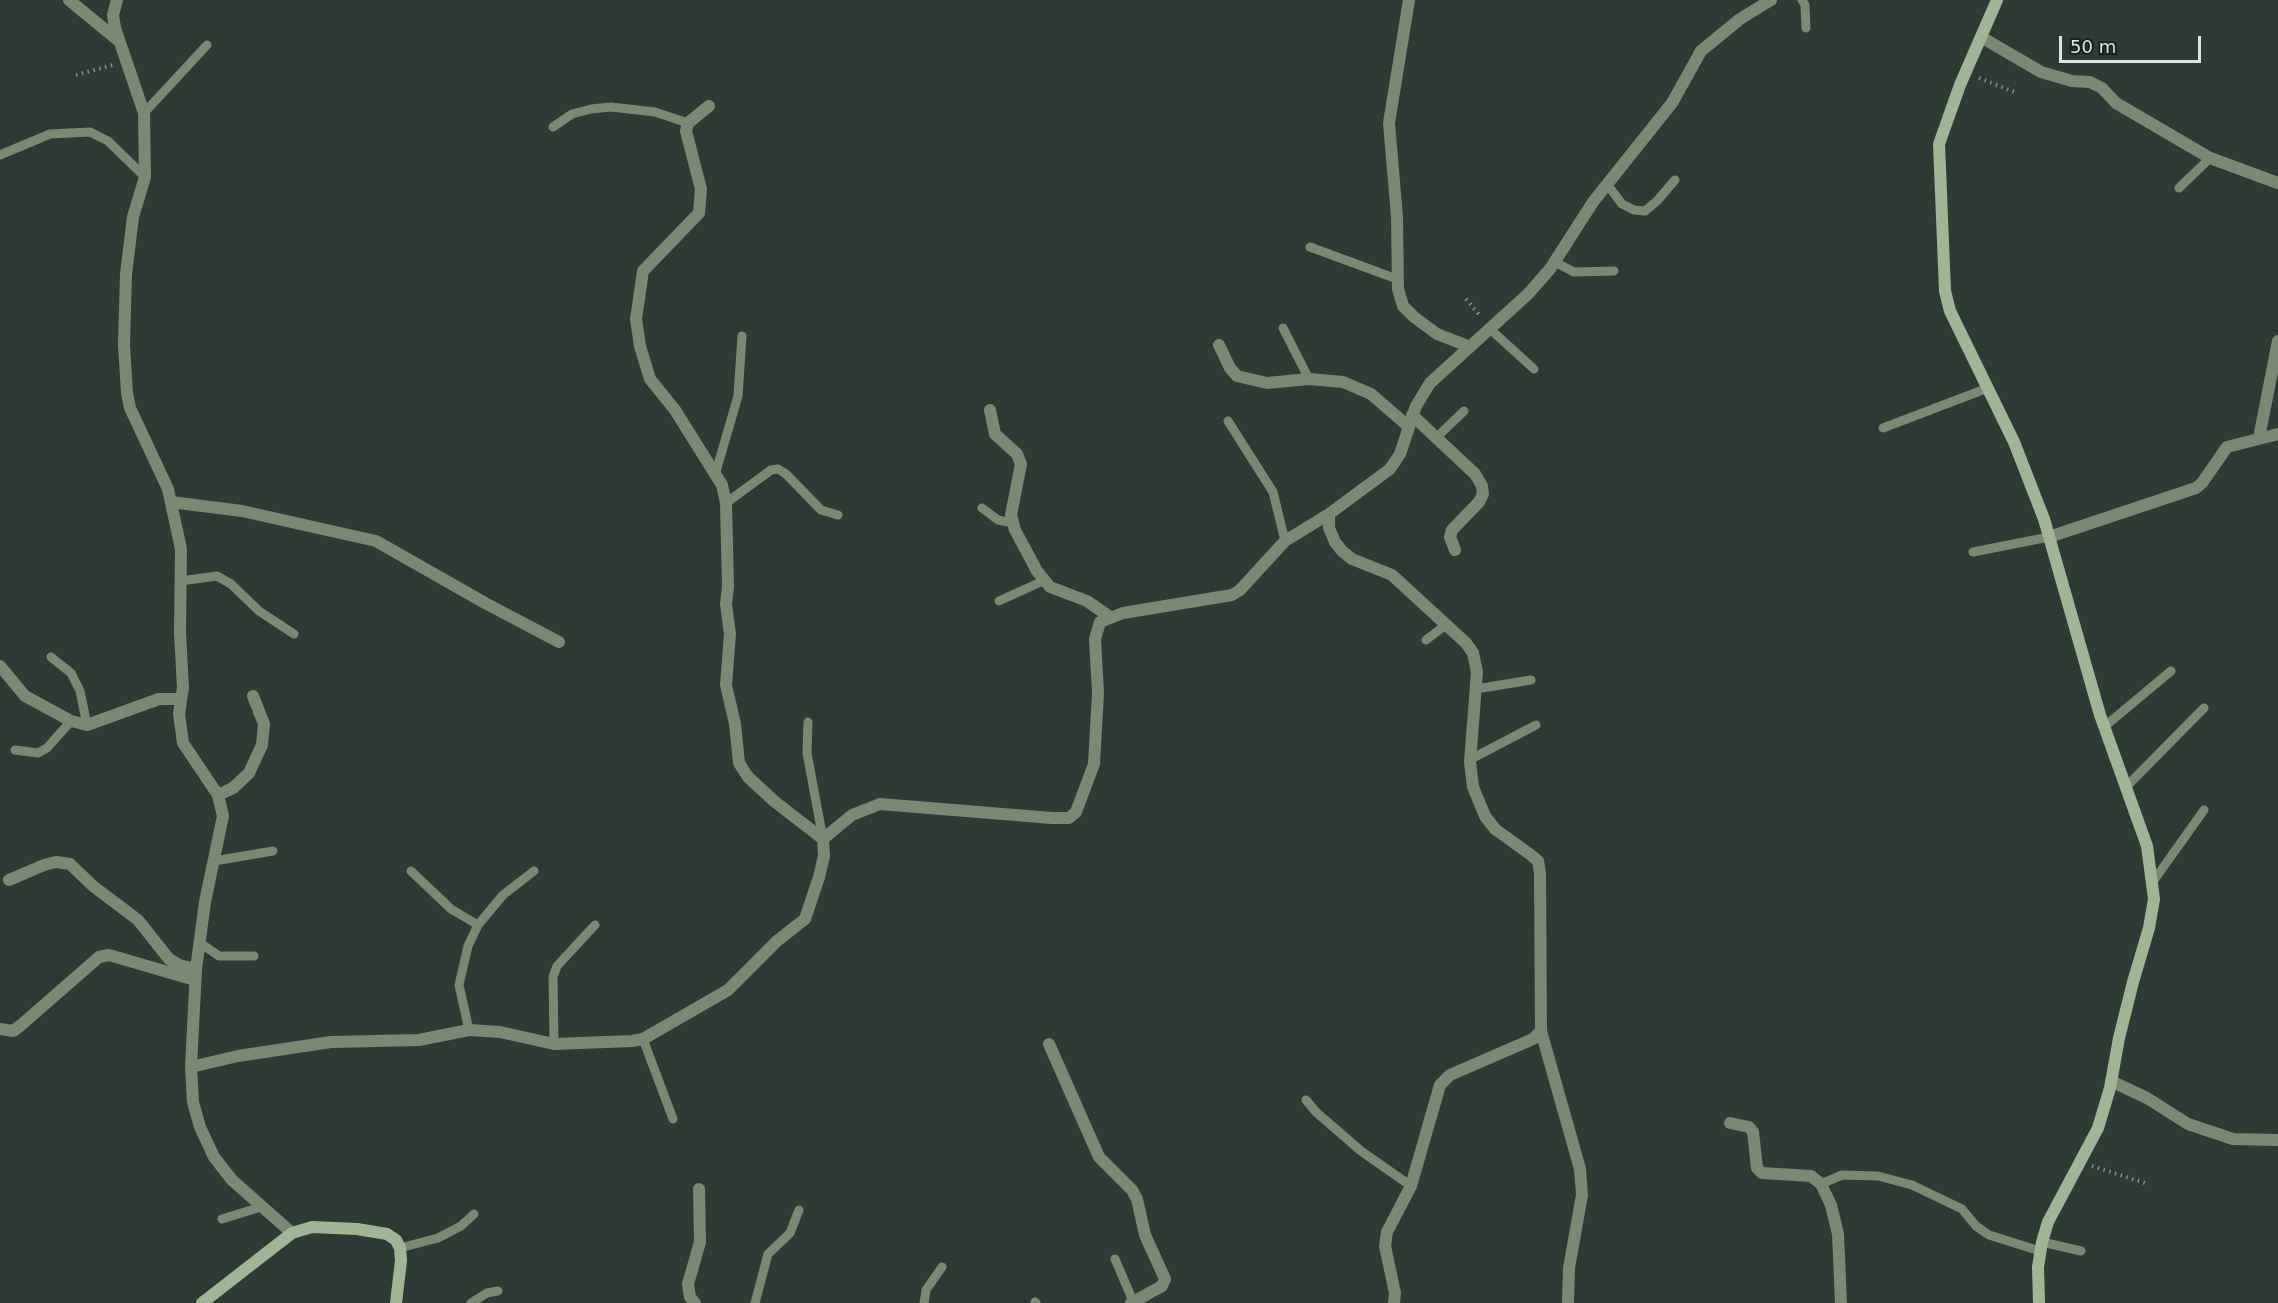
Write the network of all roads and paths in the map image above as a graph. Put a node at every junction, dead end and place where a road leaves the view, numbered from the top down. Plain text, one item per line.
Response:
1 (69, 0) edge
2 (117, 0) edge
3 (1409, 0) edge
4 (1772, 0) edge
5 (1802, 0) edge
6 (1997, 0) edge
7 (1806, 28) dead end
8 (1982, 37) junction
9 (119, 40) junction
10 (207, 45) dead end
11 (126, 62) junction
12 (1966, 73) junction
13 (76, 75) dead end
14 (2018, 93) dead end
15 (709, 106) dead end
16 (144, 113) junction
17 (688, 123) junction
18 (553, 127) dead end
19 (0, 155) edge
20 (2210, 158) junction
21 (145, 177) junction
22 (1675, 180) dead end
23 (2278, 183) edge
24 (1607, 184) junction
25 (2179, 188) dead end
26 (1310, 247) dead end
27 (1555, 262) junction
28 (1614, 271) dead end
29 (1397, 279) junction
30 (1466, 299) dead end
31 (1283, 328) dead end
32 (1490, 329) junction
33 (742, 336) dead end
34 (2278, 340) edge
35 (1220, 345) dead end
36 (1468, 346) junction
37 (1534, 369) dead end
38 (1309, 379) junction
39 (1988, 388) junction
40 (990, 410) dead end
41 (1464, 411) dead end
42 (1228, 421) dead end
43 (1410, 421) junction
44 (1883, 428) dead end
45 (2278, 434) edge
46 (1436, 438) junction
47 (2259, 438) junction
48 (715, 475) junction
49 (171, 502) junction
50 (726, 503) junction
51 (982, 508) dead end
52 (1329, 514) junction
53 (838, 515) dead end
54 (1013, 523) junction
55 (2049, 537) junction
56 (1285, 541) junction
57 (1455, 550) dead end
58 (1973, 552) dead end
59 (180, 580) junction
60 (1043, 581) junction
61 (999, 601) dead end
62 (1110, 617) junction
63 (1447, 624) junction
64 (294, 634) dead end
65 (1426, 640) dead end
66 (559, 642) dead end
67 (51, 657) dead end
68 (0, 666) edge
69 (2171, 671) dead end
70 (1531, 680) dead end
71 (1476, 688) junction
72 (253, 696) dead end
73 (181, 699) junction
74 (2205, 708) dead end
75 (71, 721) junction
76 (808, 722) dead end
77 (87, 725) junction
78 (1536, 726) dead end
79 (2104, 727) junction
80 (15, 750) dead end
81 (1471, 759) junction
82 (2125, 788) junction
83 (218, 795) junction
84 (2204, 810) dead end
85 (823, 839) junction
86 (273, 851) dead end
87 (214, 861) junction
88 (534, 871) dead end
89 (411, 872) dead end
90 (9, 880) dead end
91 (2152, 883) junction
92 (478, 925) junction
93 (595, 925) dead end
94 (200, 942) junction
95 (254, 956) dead end
96 (195, 975) junction
97 (0, 1029) edge
98 (469, 1030) junction
99 (1541, 1031) junction
100 (643, 1039) junction
101 (554, 1044) junction
102 (1049, 1044) dead end
103 (191, 1067) junction
104 (2111, 1082) junction
105 (1306, 1100) dead end
106 (673, 1119) dead end
107 (1730, 1123) dead end
108 (2278, 1140) edge
109 (2080, 1162) junction
110 (1821, 1184) junction
111 (2145, 1184) dead end
112 (1411, 1186) junction
113 (699, 1189) dead end
114 (261, 1207) junction
115 (799, 1210) dead end
116 (474, 1214) dead end
117 (222, 1219) dead end
118 (292, 1233) junction
119 (2041, 1246) junction
120 (400, 1248) junction
121 (2081, 1251) dead end
122 (1115, 1258) dead end
123 (942, 1267) dead end
124 (498, 1292) dead end
125 (1132, 1302) edge
126 (202, 1303) edge
127 (396, 1303) edge
128 (471, 1303) edge
129 (695, 1303) edge
130 (755, 1303) edge
131 (924, 1303) edge
132 (1394, 1303) edge
133 (1568, 1303) edge
134 (1841, 1303) edge
135 (2039, 1303) edge

1 - 9 street
2 - 9 street
3 - 29 street
4 - 24 street
5 - 7 lane
6 - 8 street
8 - 12 street
8 - 20 street
9 - 11 street
10 - 16 lane
11 - 13 path
11 - 16 street
12 - 14 path
12 - 39 street
15 - 17 street
16 - 21 street
17 - 18 lane
17 - 48 street
19 - 21 lane
20 - 23 street
20 - 25 lane
21 - 49 street
22 - 24 lane
24 - 27 street
26 - 29 lane
27 - 28 lane
27 - 32 street
29 - 36 street
30 - 32 path
31 - 38 lane
32 - 36 street
32 - 37 lane
33 - 48 lane
34 - 47 street
35 - 38 street
36 - 43 street
38 - 43 street
39 - 44 lane
39 - 55 street
40 - 54 street
41 - 46 lane
42 - 56 lane
43 - 46 street
43 - 52 street
45 - 47 street
46 - 57 street
47 - 55 street
48 - 50 street
49 - 59 street
49 - 66 street
50 - 53 lane
50 - 85 street
51 - 54 lane
52 - 56 street
52 - 63 street
54 - 60 street
55 - 58 lane
55 - 79 street
56 - 62 street
59 - 64 lane
59 - 73 street
60 - 61 lane
60 - 62 street
62 - 85 street
63 - 65 lane
63 - 71 street
67 - 77 lane
68 - 75 street
69 - 79 lane
70 - 71 lane
71 - 81 street
72 - 83 street
73 - 77 street
73 - 83 street
74 - 82 lane
75 - 77 street
75 - 80 lane
76 - 85 lane
78 - 81 lane
79 - 82 street
81 - 99 street
82 - 91 street
83 - 87 street
84 - 91 lane
85 - 100 street
86 - 87 lane
87 - 94 street
88 - 92 lane
89 - 92 lane
90 - 96 street
91 - 104 street
92 - 98 lane
93 - 101 lane
94 - 95 lane
94 - 96 street
96 - 97 street
96 - 103 street
98 - 101 street
98 - 103 street
99 - 112 street
99 - 133 street
100 - 101 street
100 - 106 lane
102 - 125 street
103 - 114 street
104 - 108 street
104 - 109 street
105 - 112 lane
107 - 110 street
109 - 111 path
109 - 119 street
110 - 119 lane
110 - 134 street
112 - 132 street
113 - 129 street
114 - 117 lane
114 - 118 street
115 - 130 lane
116 - 120 lane
118 - 120 street
118 - 126 street
119 - 121 lane
119 - 135 street
120 - 127 street
122 - 125 lane
123 - 131 lane
124 - 128 lane

